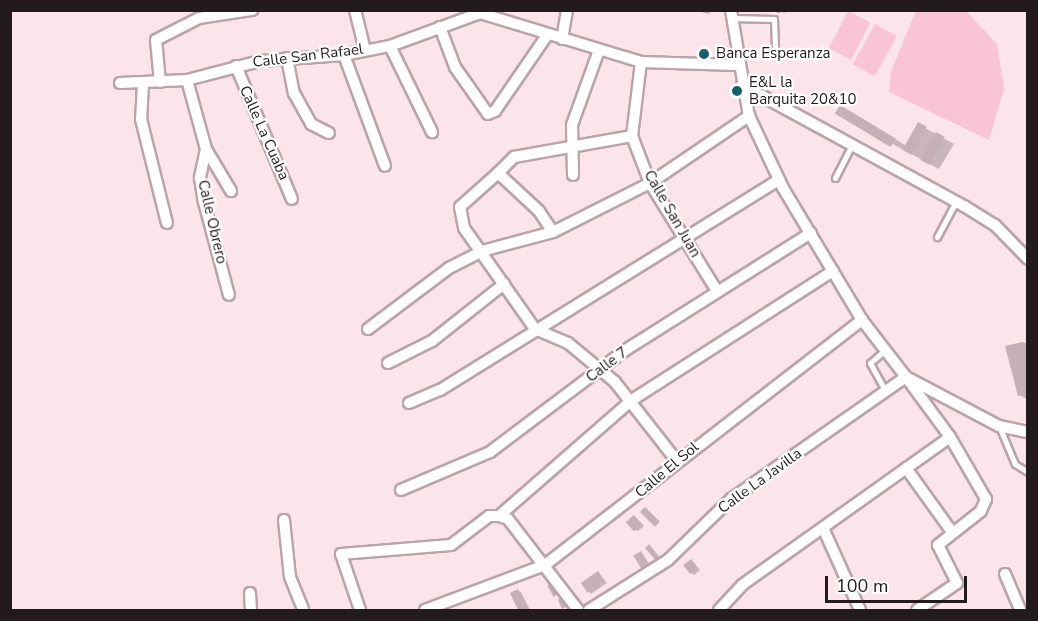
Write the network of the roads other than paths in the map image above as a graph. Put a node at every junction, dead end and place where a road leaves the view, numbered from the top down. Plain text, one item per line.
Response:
1 (252, 10) edge
2 (355, 10) edge
3 (567, 10) edge
4 (199, 14) edge
5 (731, 14) edge
6 (440, 27) junction
7 (548, 34) junction
8 (562, 39) junction
9 (390, 46) junction
10 (365, 50) junction
11 (599, 50) junction
12 (775, 52) dead end
13 (344, 55) junction
14 (287, 58) junction
15 (641, 62) junction
16 (736, 65) junction
17 (236, 66) junction
18 (187, 80) junction
19 (160, 82) junction
20 (120, 83) dead end
21 (143, 83) junction
22 (742, 85) junction
23 (749, 116) junction
24 (432, 132) dead end
25 (329, 133) dead end
26 (632, 136) junction
27 (852, 146) junction
28 (206, 149) junction
29 (569, 150) junction
30 (385, 166) dead end
31 (498, 173) junction
32 (573, 175) dead end
33 (835, 178) dead end
34 (779, 180) junction
35 (650, 183) junction
36 (231, 191) dead end
37 (292, 199) dead end
38 (956, 202) junction
39 (167, 223) dead end
40 (553, 232) junction
41 (811, 233) junction
42 (685, 237) junction
43 (937, 237) dead end
44 (482, 250) junction
45 (1028, 259) edge
46 (833, 272) junction
47 (504, 284) junction
48 (717, 291) junction
49 (229, 295) dead end
50 (862, 320) junction
51 (368, 329) dead end
52 (535, 329) junction
53 (885, 350) junction
54 (388, 363) dead end
55 (600, 370) junction
56 (906, 377) junction
57 (886, 392) junction
58 (632, 400) junction
59 (409, 403) dead end
60 (999, 426) junction
61 (1028, 432) edge
62 (950, 436) junction
63 (676, 460) junction
64 (1028, 465) edge
65 (906, 468) junction
66 (1020, 468) junction
67 (1028, 472) edge
68 (401, 490) dead end
69 (499, 516) junction
70 (284, 520) dead end
71 (823, 528) junction
72 (952, 532) junction
73 (545, 565) junction
74 (1005, 574) dead end
75 (250, 593) dead end
76 (251, 610) edge
77 (303, 610) edge
78 (360, 610) edge
79 (425, 610) edge
80 (578, 610) edge
81 (589, 610) edge
82 (719, 610) edge
83 (860, 610) edge
84 (916, 610) edge
85 (1020, 610) edge

1 - 4 street
2 - 10 street
3 - 8 street
4 - 19 street
5 - 12 lane
5 - 16 street
6 - 7 street, Calle San Rafael
6 - 7 street
6 - 9 street, Calle San Rafael
7 - 8 street, Calle San Rafael
8 - 11 street, Calle San Rafael
9 - 10 street, Calle San Rafael
9 - 24 street
10 - 13 street, Calle San Rafael
11 - 15 street, Calle San Rafael
11 - 29 street
13 - 14 street, Calle San Rafael
13 - 30 street
14 - 17 street, Calle San Rafael
14 - 25 street
15 - 16 street, Calle San Rafael
15 - 26 street, Calle San Juan
16 - 22 street
17 - 18 street, Calle San Rafael
17 - 37 street, Calle La Cuaba
18 - 19 street, Calle San Rafael
18 - 28 street, Calle Obrero
19 - 21 street, Calle San Rafael
20 - 21 street, Calle San Rafael
21 - 39 street
22 - 23 street
22 - 27 street
23 - 34 street
23 - 35 street
26 - 29 street
26 - 35 street, Calle San Juan
27 - 33 lane
27 - 38 street
28 - 36 street
28 - 49 street, Calle Obrero
29 - 31 street
29 - 32 street
31 - 40 street
31 - 44 street
34 - 41 street
34 - 42 street
35 - 40 street
35 - 42 street, Calle San Juan
38 - 43 lane
38 - 45 street
40 - 44 street
41 - 46 street
41 - 48 street, Calle 7
42 - 48 street, Calle San Juan
42 - 52 street
44 - 47 street
44 - 51 street
46 - 50 street
46 - 58 street
47 - 52 street
47 - 54 street
48 - 55 street, Calle 7
50 - 53 street
50 - 63 street, Calle El Sol
52 - 55 street
52 - 59 street
53 - 56 street
53 - 57 lane
55 - 58 street
55 - 68 street, Calle 7
56 - 57 street, Calle La Javilla
56 - 60 street
56 - 62 street
57 - 81 street, Calle La Javilla
58 - 63 street
58 - 69 street
60 - 61 street
60 - 66 lane
62 - 65 street
62 - 72 street
63 - 73 street, Calle El Sol
64 - 66 lane
65 - 71 street
65 - 72 street
66 - 67 lane
69 - 73 street
69 - 78 street
70 - 77 street
71 - 82 street
71 - 83 street
72 - 84 street
73 - 79 street, Calle El Sol
73 - 80 street
74 - 85 street
75 - 76 street

